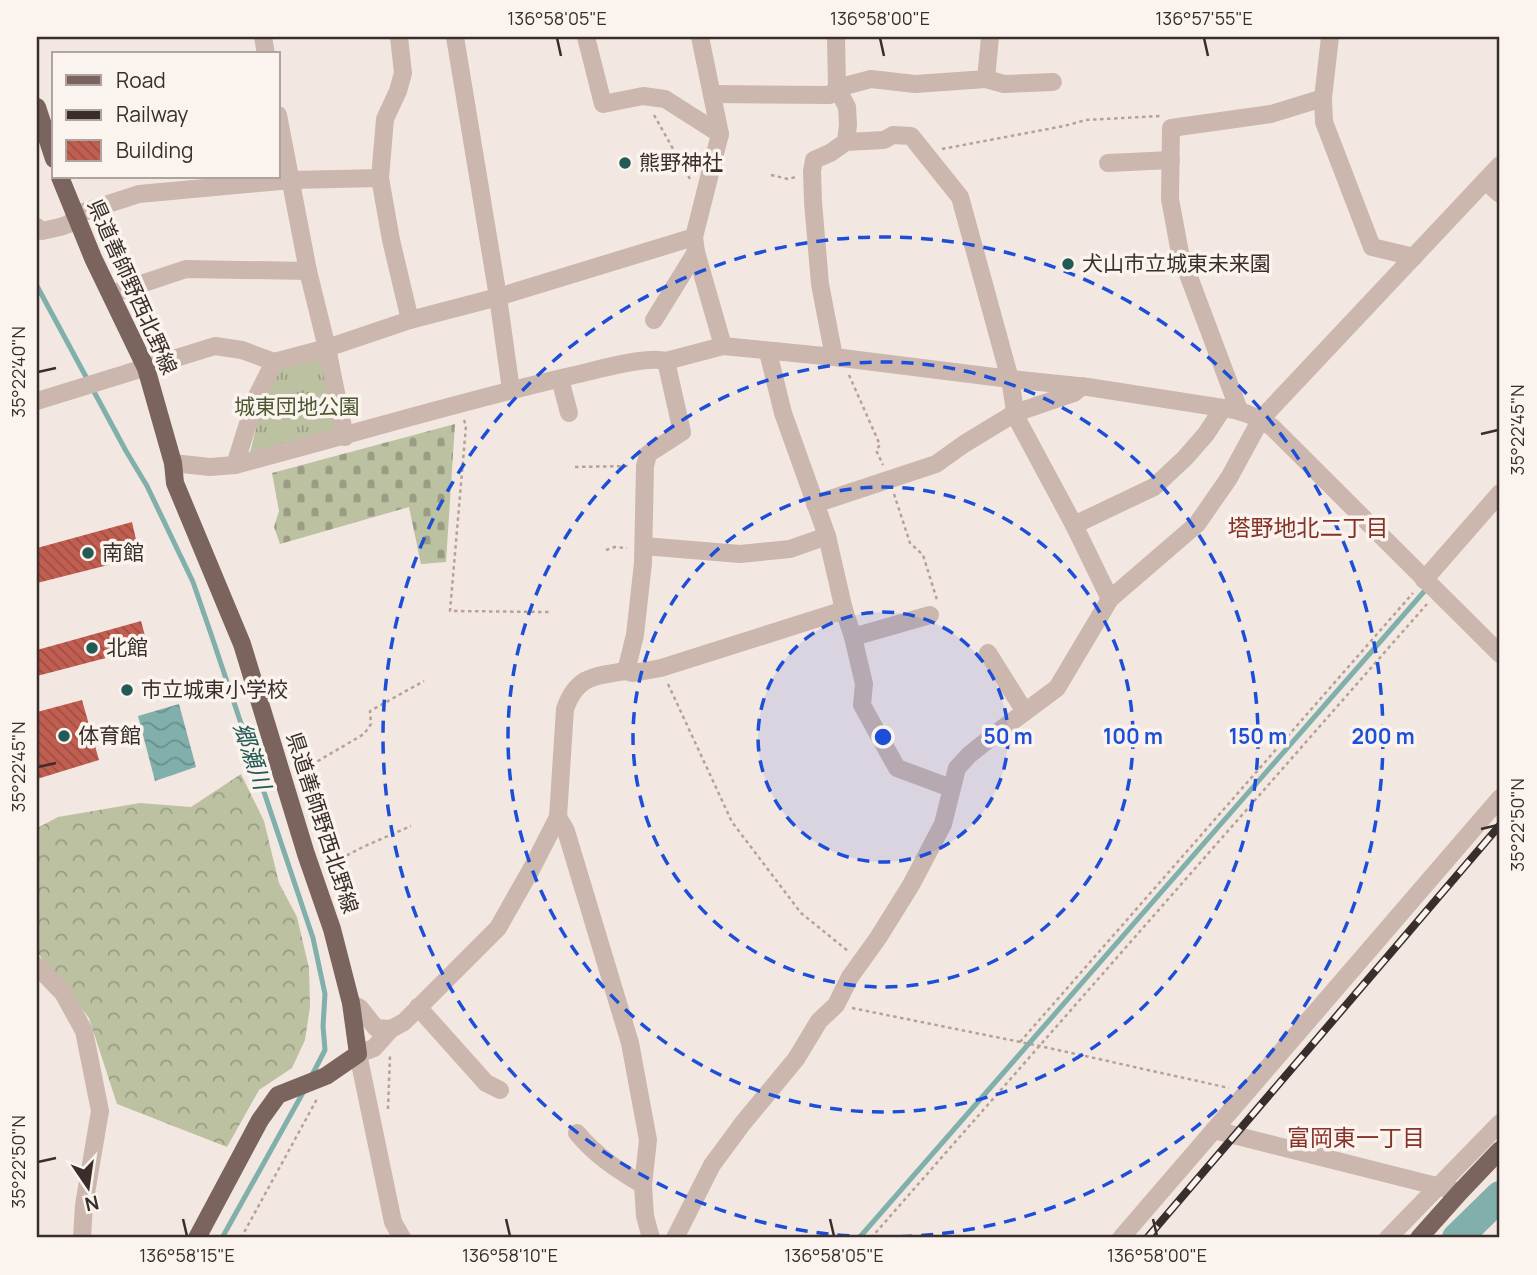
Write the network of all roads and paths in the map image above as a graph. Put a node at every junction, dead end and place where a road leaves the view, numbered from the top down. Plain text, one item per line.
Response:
1 (399, 37) edge
2 (455, 37) edge
3 (586, 37) edge
4 (699, 37) edge
5 (836, 37) edge
6 (989, 37) edge
7 (1330, 37) edge
8 (986, 79) junction
9 (1053, 82) dead end
10 (837, 88) junction
11 (712, 94) junction
12 (643, 96) junction
13 (1323, 98) junction
14 (37, 107) edge
15 (280, 125) edge
16 (1171, 128) junction
17 (720, 134) junction
18 (846, 142) junction
19 (52, 153) edge
20 (925, 153) junction
21 (1171, 160) junction
22 (1108, 163) dead end
23 (1500, 165) edge
24 (813, 172) junction
25 (771, 175) dead end
26 (60, 178) edge
27 (380, 178) junction
28 (291, 180) junction
29 (1485, 181) junction
30 (1500, 194) edge
31 (702, 204) junction
32 (76, 218) junction
33 (37, 227) edge
34 (695, 244) junction
35 (1414, 257) junction
36 (307, 271) junction
37 (111, 294) junction
38 (498, 296) junction
39 (410, 320) junction
40 (654, 320) dead end
41 (723, 346) junction
42 (327, 348) junction
43 (768, 352) junction
44 (834, 357) junction
45 (666, 361) junction
46 (274, 362) junction
47 (146, 368) junction
48 (560, 379) junction
49 (1010, 379) junction
50 (1082, 386) junction
51 (511, 390) junction
52 (37, 401) edge
53 (461, 403) junction
54 (1231, 409) junction
55 (569, 413) dead end
56 (1015, 414) junction
57 (1261, 419) junction
58 (345, 436) junction
59 (173, 463) junction
60 (235, 465) junction
61 (645, 466) junction
62 (575, 467) dead end
63 (1500, 493) edge
64 (816, 504) junction
65 (1073, 525) junction
66 (827, 536) junction
67 (644, 546) junction
68 (1431, 586) junction
69 (1110, 599) junction
70 (844, 610) junction
71 (550, 612) dead end
72 (930, 615) dead end
73 (853, 637) junction
74 (988, 653) dead end
75 (1500, 654) edge
76 (661, 668) junction
77 (626, 671) junction
78 (424, 681) dead end
79 (1025, 712) junction
80 (282, 776) junction
81 (951, 788) junction
82 (1500, 798) edge
83 (558, 817) junction
84 (411, 826) dead end
85 (313, 873) junction
86 (861, 962) junction
87 (37, 966) edge
88 (351, 1003) junction
89 (836, 1005) junction
90 (418, 1007) junction
91 (387, 1034) junction
92 (1020, 1042) junction
93 (1040, 1046) junction
94 (358, 1054) junction
95 (326, 1076) junction
96 (500, 1090) dead end
97 (1246, 1092) junction
98 (1500, 1123) edge
99 (374, 1128) junction
100 (1214, 1130) junction
101 (577, 1133) dead end
102 (1500, 1150) edge
103 (643, 1185) junction
104 (1438, 1186) junction
105 (1460, 1192) junction
106 (82, 1238) edge
107 (197, 1238) edge
108 (241, 1238) edge
109 (402, 1238) edge
110 (651, 1238) edge
111 (675, 1238) edge
112 (871, 1238) edge
113 (1121, 1238) edge
114 (1388, 1238) edge
115 (1419, 1238) edge

1 - 27 street
2 - 38 street
3 - 12 street
4 - 11 street
5 - 10 street
6 - 8 street
7 - 13 street
8 - 9 street
8 - 10 street
10 - 11 street
10 - 18 street
11 - 17 street
12 - 17 street
12 - 31 path
13 - 16 street
13 - 35 street
14 - 19 main road
15 - 28 street
16 - 20 path
16 - 21 street
17 - 31 street
18 - 20 street
18 - 24 street
20 - 49 street
21 - 22 street
21 - 54 street
23 - 29 street
24 - 25 path
24 - 44 street
26 - 32 main road, 県道善師野西北野線
27 - 28 street
27 - 39 street
28 - 32 street
28 - 36 street
29 - 30 street
29 - 35 street
31 - 34 street
32 - 33 street
32 - 37 main road, 県道善師野西北野線
34 - 38 street
34 - 40 street
34 - 41 street
35 - 57 street
36 - 37 street
36 - 42 street
37 - 47 main road, 県道善師野西北野線
38 - 39 street
38 - 51 street
39 - 42 street
41 - 43 street
41 - 45 street
42 - 46 street
42 - 58 street
43 - 44 street
43 - 64 street
44 - 49 street
45 - 48 street
45 - 61 street
46 - 47 street
46 - 60 street
47 - 52 street
47 - 59 main road, 県道善師野西北野線
48 - 51 street
48 - 55 street
49 - 50 street
49 - 56 street
50 - 54 street
50 - 56 street
51 - 53 street
53 - 58 street
53 - 71 path
54 - 57 street
54 - 65 street
56 - 64 street
56 - 65 street
57 - 68 street
57 - 69 street
58 - 60 street
59 - 60 street
59 - 80 main road, 県道善師野西北野線
61 - 62 path
61 - 67 street
63 - 68 street
64 - 66 street
65 - 69 street
66 - 67 street
66 - 70 street
67 - 77 street
68 - 75 street
68 - 92 path
68 - 93 path
69 - 79 street
70 - 73 street
70 - 76 street
72 - 73 street
73 - 81 street
74 - 79 street
76 - 77 street
76 - 86 path
77 - 83 street
78 - 80 path
79 - 81 street
80 - 85 main road, 県道善師野西北野線
81 - 86 street
82 - 97 street
83 - 90 street
83 - 103 street
84 - 85 path
85 - 88 main road, 県道善師野西北野線
86 - 89 street
87 - 106 street
88 - 91 street
88 - 94 main road, 県道善師野西北野線
89 - 92 path
89 - 111 street
90 - 91 street
90 - 96 street
91 - 94 street
91 - 99 path
92 - 93 path
93 - 97 path
93 - 112 path
94 - 95 main road
94 - 99 street
95 - 107 main road
95 - 108 path
97 - 100 street
98 - 104 street
99 - 109 street
100 - 104 street
100 - 113 street
101 - 103 street
102 - 105 main road
103 - 110 street
104 - 105 street
104 - 114 street
105 - 115 main road

